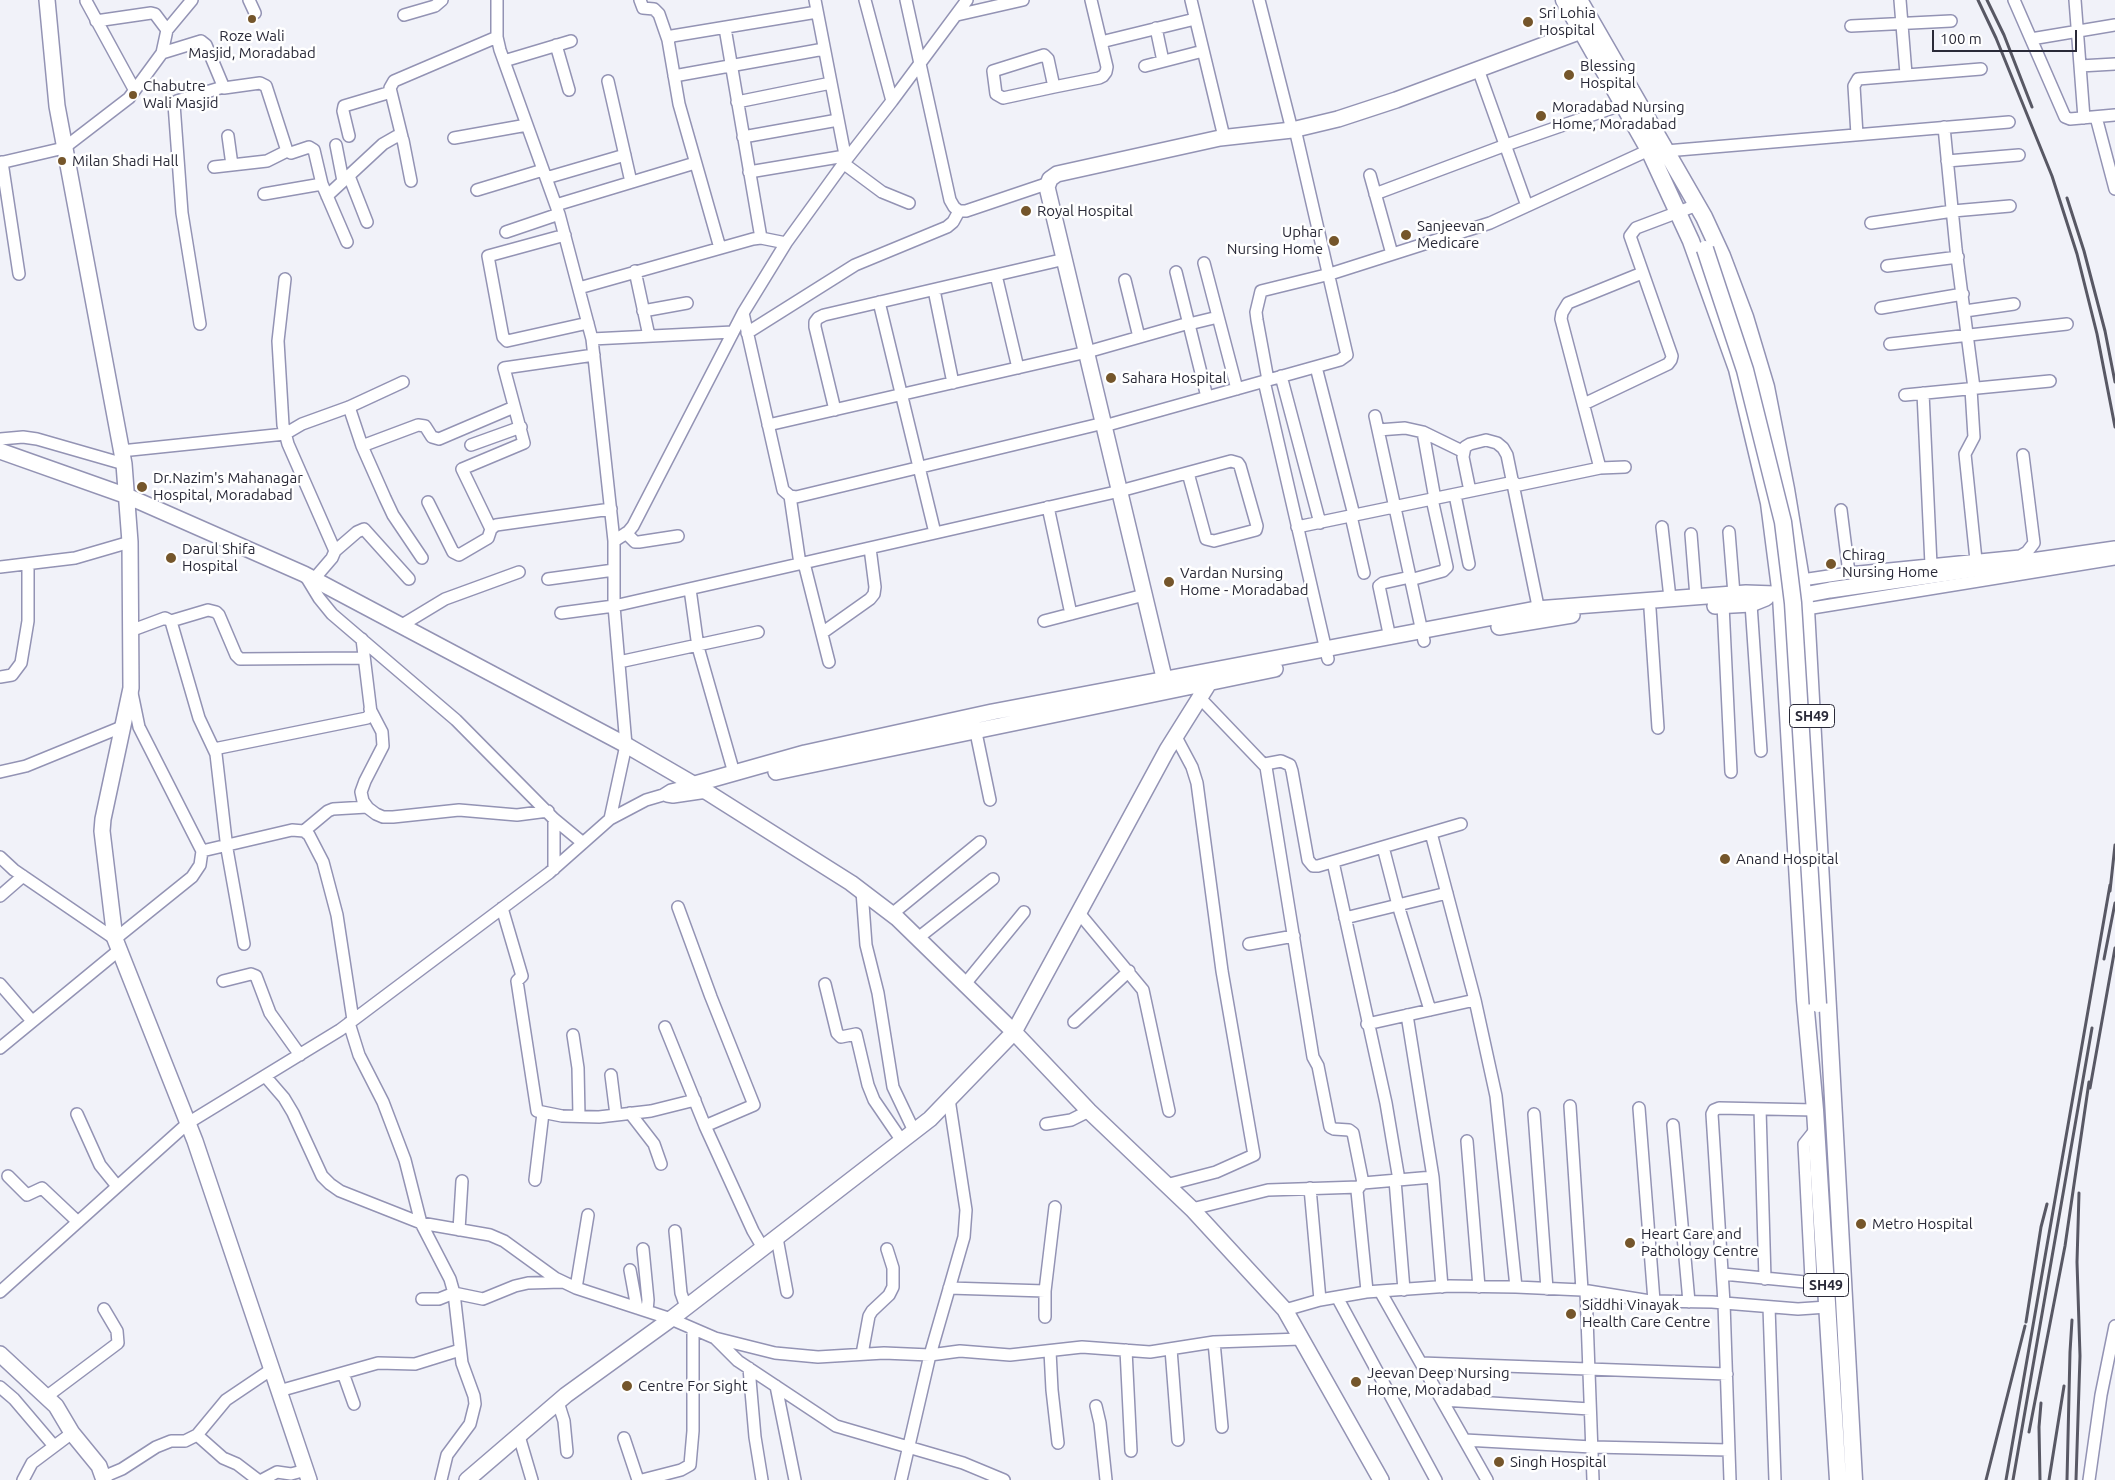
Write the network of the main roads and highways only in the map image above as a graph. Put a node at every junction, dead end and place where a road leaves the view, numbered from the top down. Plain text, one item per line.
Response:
1 (47, 0) edge
2 (1564, 0) edge
3 (1579, 0) edge
4 (1588, 28) junction
5 (1700, 211) junction
6 (1685, 228) junction
7 (1703, 244) junction
8 (0, 450) edge
9 (127, 496) junction
10 (2115, 549) edge
11 (1804, 595) junction
12 (1777, 596) junction
13 (1626, 606) junction
14 (1423, 636) junction
15 (1327, 654) junction
16 (1212, 676) junction
17 (1165, 685) junction
18 (974, 723) junction
19 (701, 788) junction
20 (1014, 1032) junction
21 (1822, 1063) junction
22 (1812, 1079) junction
23 (1832, 1080) junction
24 (0, 1354) edge
25 (307, 1475) edge
26 (104, 1479) edge
27 (467, 1480) edge
28 (1381, 1480) edge
29 (1838, 1480) edge
30 (1854, 1480) edge

1 - 9 main road
2 - 4 main road, SH49
3 - 4 main road, SH49
4 - 5 main road, SH49
4 - 6 main road, SH49
4 - 17 main road
5 - 7 main road, SH49
5 - 11 main road, SH49
6 - 7 main road
6 - 12 main road, SH49
7 - 21 main road, SH49, bridge
8 - 9 main road
9 - 19 main road
9 - 25 main road
10 - 11 main road
11 - 12 main road
11 - 23 main road, SH49
12 - 13 main road
12 - 13 main road
12 - 22 main road, SH49
13 - 14 main road
14 - 15 main road
14 - 15 main road
15 - 16 main road
16 - 17 main road
16 - 20 main road
17 - 18 main road
18 - 19 main road
18 - 19 main road
19 - 20 main road
20 - 27 main road
20 - 28 main road
21 - 22 main road
21 - 23 main road
22 - 29 main road, SH49
23 - 30 main road, SH49
24 - 26 main road

